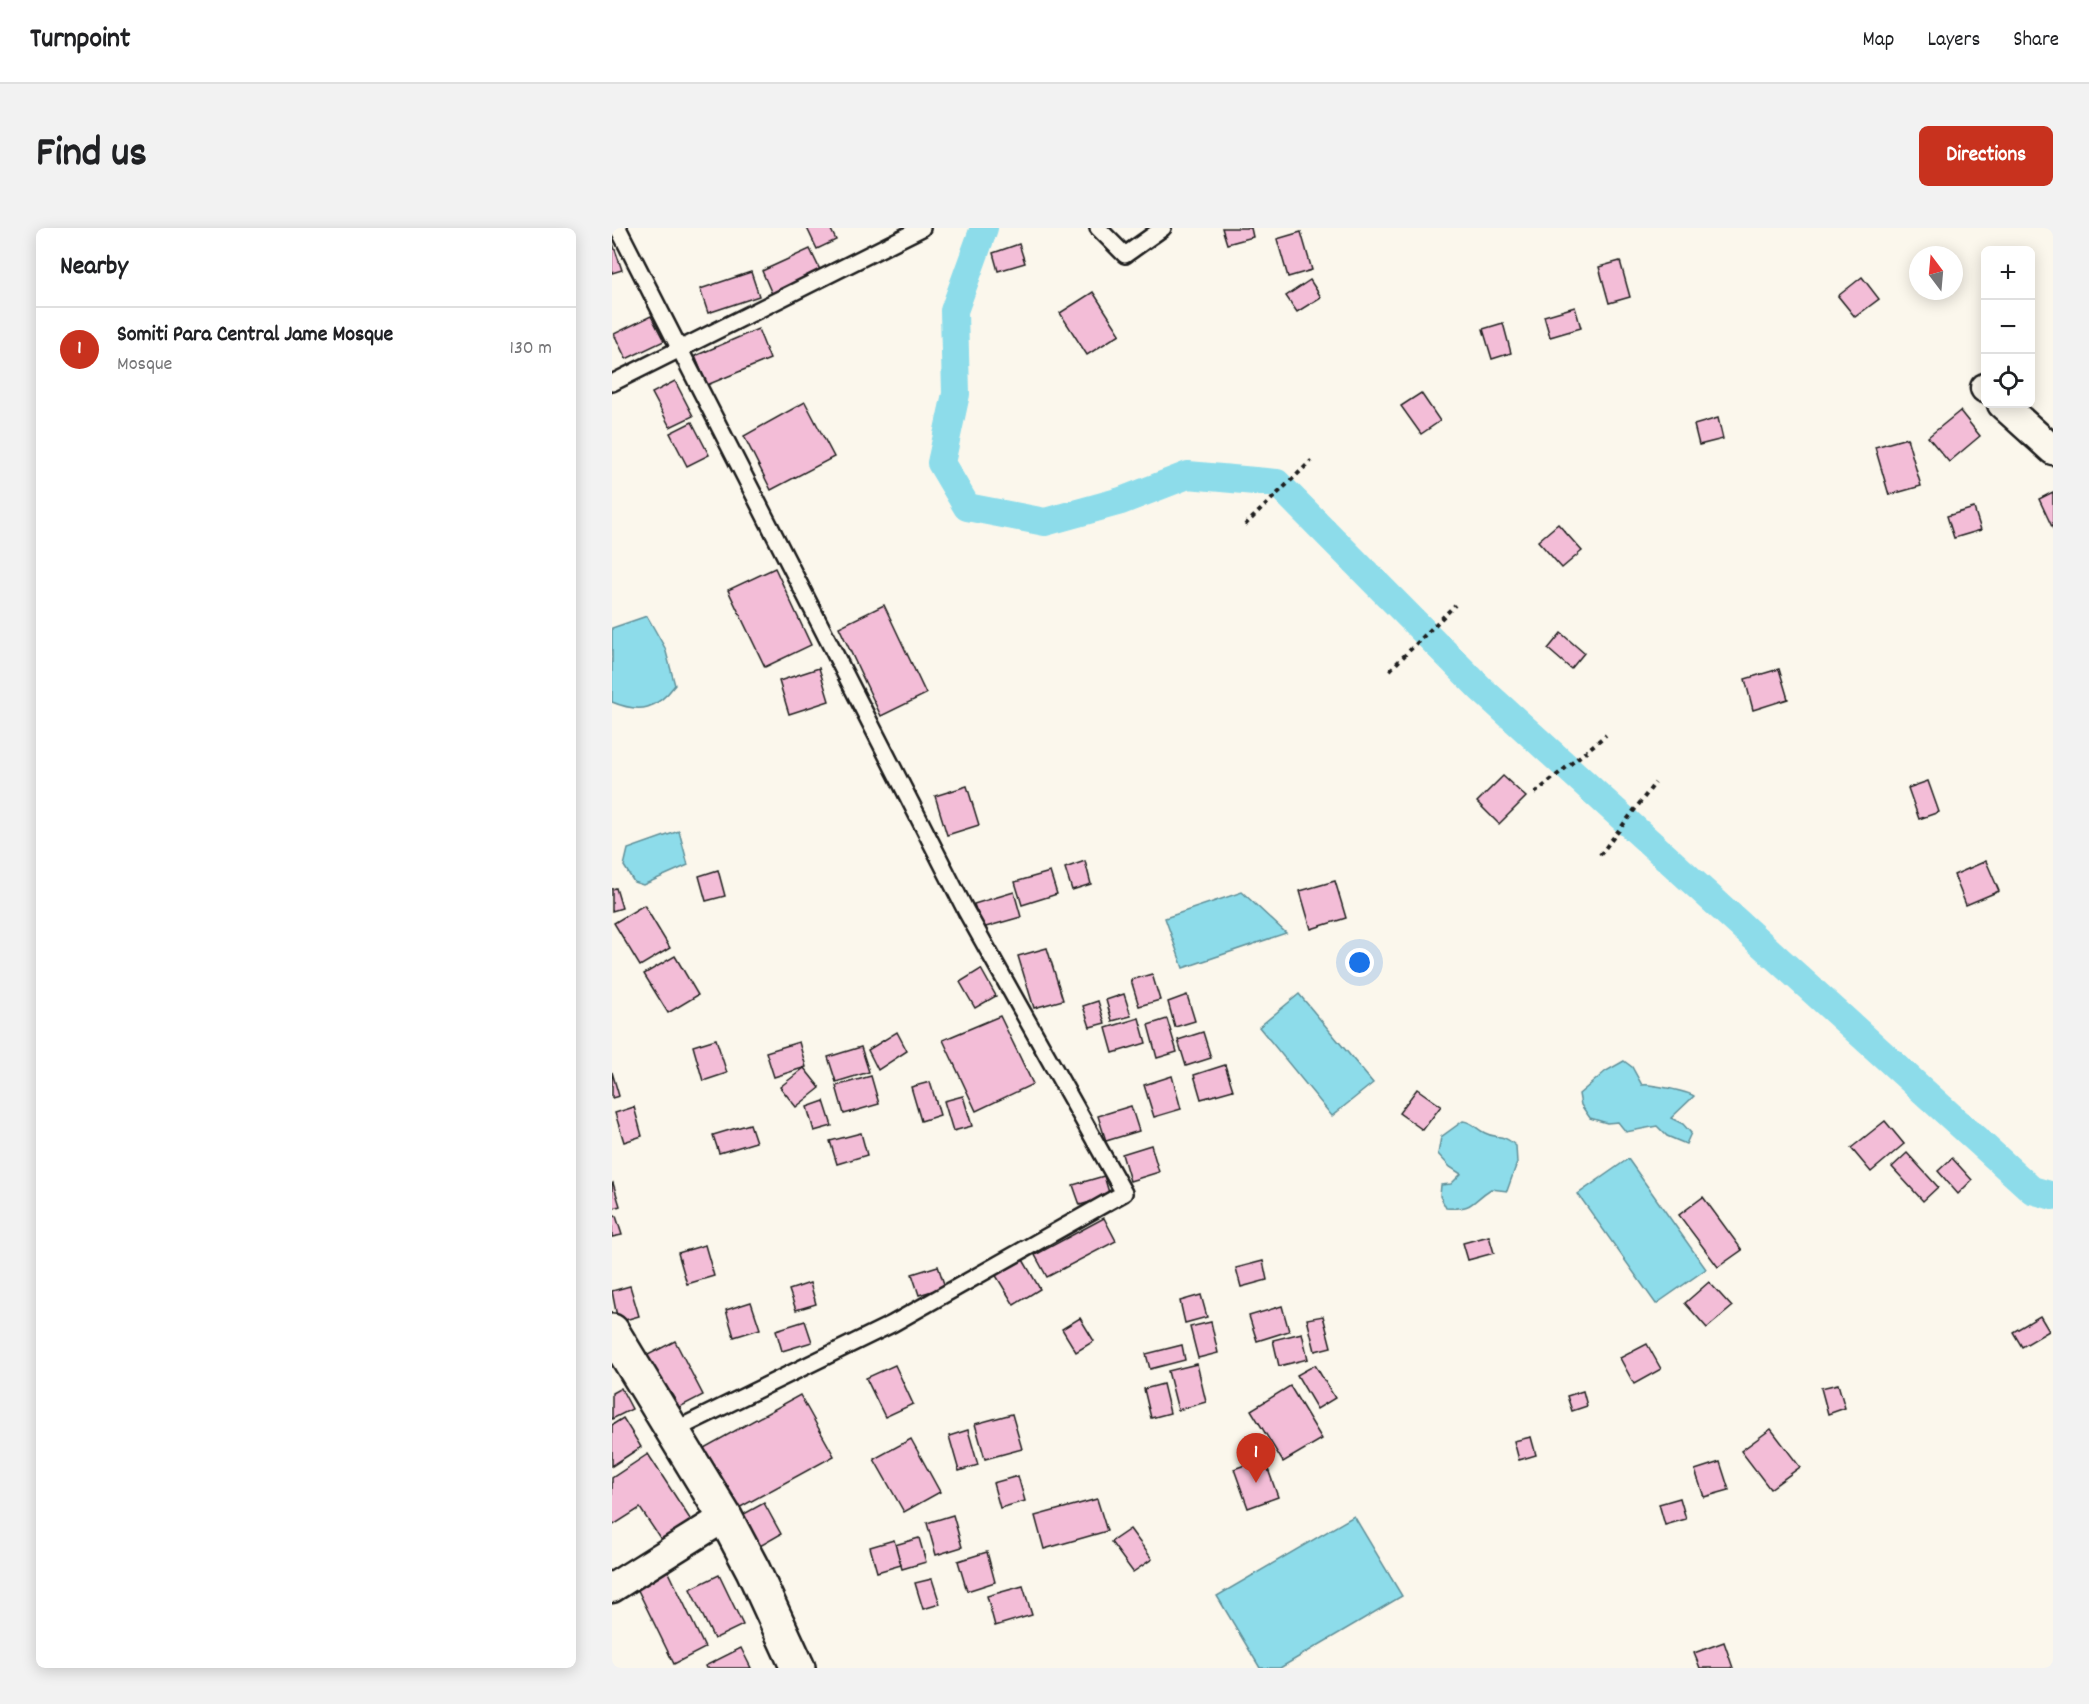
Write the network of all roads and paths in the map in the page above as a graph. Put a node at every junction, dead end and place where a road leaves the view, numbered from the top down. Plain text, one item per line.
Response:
1 (618, 228) edge
2 (922, 228) edge
3 (1098, 228) edge
4 (1163, 228) edge
5 (680, 350) junction
6 (612, 383) edge
7 (2006, 408) edge
8 (2053, 450) edge
9 (1311, 461) dead end
10 (1245, 525) dead end
11 (1455, 605) dead end
12 (1390, 670) dead end
13 (1606, 735) dead end
14 (1655, 783) dead end
15 (1535, 793) dead end
16 (1600, 855) dead end
17 (612, 1330) edge
18 (673, 1431) junction
19 (725, 1517) junction
20 (612, 1588) edge
21 (798, 1668) edge

1 - 5 lane
2 - 5 lane
3 - 4 lane
5 - 6 lane
5 - 18 lane
7 - 8 street
9 - 10 path
11 - 12 path
13 - 15 path
14 - 16 path
17 - 18 street
18 - 19 street
19 - 20 street
19 - 21 street

